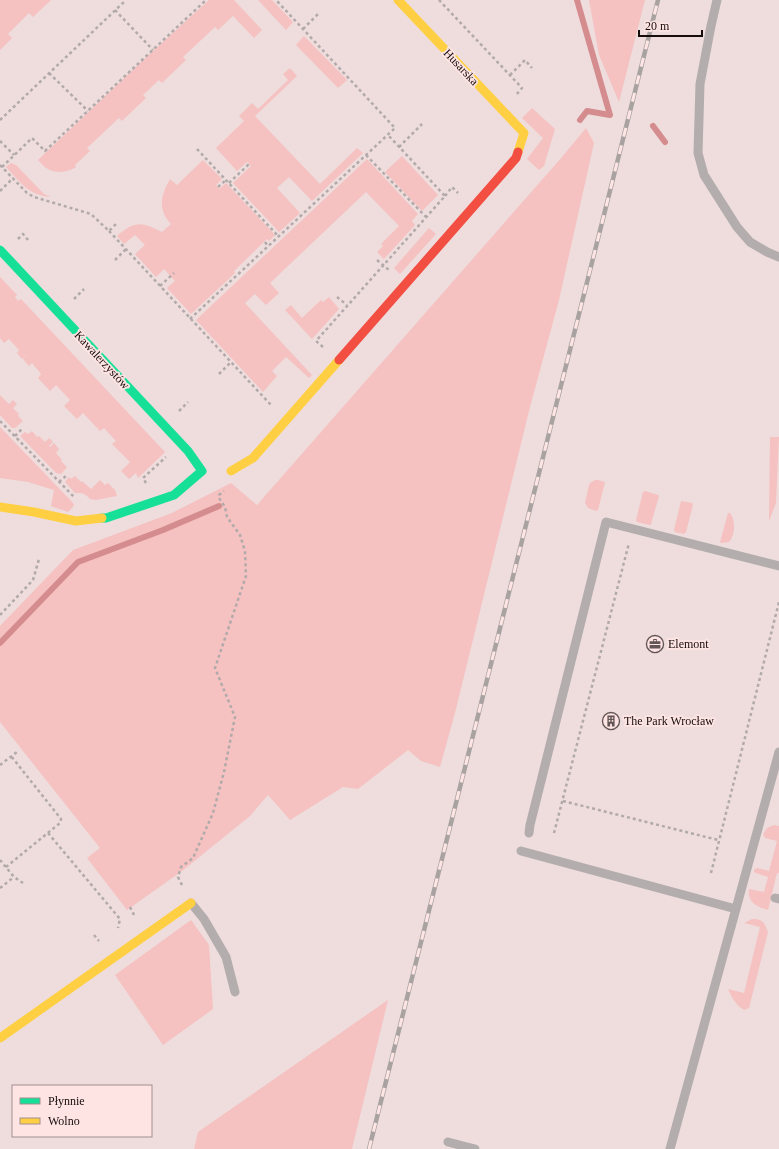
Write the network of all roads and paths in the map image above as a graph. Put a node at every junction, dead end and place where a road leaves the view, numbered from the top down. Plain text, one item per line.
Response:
1 (126, 0) edge
2 (206, 0) edge
3 (276, 0) edge
4 (398, 0) edge
5 (439, 0) edge
6 (718, 0) edge
7 (115, 10) junction
8 (318, 14) dead end
9 (303, 29) junction
10 (153, 50) junction
11 (532, 68) dead end
12 (49, 73) junction
13 (510, 75) junction
14 (500, 109) junction
15 (88, 111) junction
16 (0, 120) edge
17 (422, 124) dead end
18 (388, 135) junction
19 (0, 141) edge
20 (399, 147) junction
21 (196, 149) dead end
22 (14, 155) junction
23 (366, 155) junction
24 (249, 164) dead end
25 (1, 166) edge
26 (13, 178) junction
27 (226, 180) junction
28 (229, 183) junction
29 (218, 187) dead end
30 (452, 187) dead end
31 (0, 191) edge
32 (445, 196) junction
33 (426, 217) junction
34 (116, 224) dead end
35 (109, 231) junction
36 (279, 236) junction
37 (17, 240) dead end
38 (28, 240) dead end
39 (265, 242) dead end
40 (268, 246) junction
41 (126, 249) junction
42 (0, 250) edge
43 (779, 257) edge
44 (115, 260) dead end
45 (377, 260) dead end
46 (383, 266) junction
47 (174, 273) dead end
48 (160, 286) junction
49 (84, 289) dead end
50 (338, 296) dead end
51 (71, 302) dead end
52 (347, 305) junction
53 (190, 319) junction
54 (316, 341) dead end
55 (231, 362) junction
56 (219, 374) dead end
57 (188, 402) dead end
58 (179, 410) dead end
59 (0, 421) edge
60 (286, 421) junction
61 (22, 429) dead end
62 (15, 436) junction
63 (170, 452) dead end
64 (231, 471) dead end
65 (66, 475) dead end
66 (59, 482) junction
67 (146, 484) dead end
68 (226, 490) dead end
69 (76, 499) dead end
70 (0, 507) edge
71 (632, 529) junction
72 (39, 559) dead end
73 (779, 566) edge
74 (779, 602) edge
75 (0, 615) edge
76 (17, 752) dead end
77 (779, 752) edge
78 (11, 756) junction
79 (0, 765) edge
80 (563, 801) junction
81 (48, 833) junction
82 (529, 833) dead end
83 (554, 833) dead end
84 (718, 840) junction
85 (521, 851) dead end
86 (0, 860) edge
87 (6, 867) junction
88 (710, 873) dead end
89 (14, 877) junction
90 (23, 883) dead end
91 (0, 888) edge
92 (191, 903) junction
93 (736, 909) junction
94 (118, 930) dead end
95 (94, 935) dead end
96 (112, 960) junction
97 (235, 992) dead end
98 (0, 1038) edge
99 (448, 1142) dead end
100 (475, 1149) edge
101 (670, 1149) edge

1 - 7 path
2 - 10 path
3 - 9 path
4 - 14 street, Husarska
5 - 13 path
6 - 43 lane
7 - 10 path
7 - 12 path
8 - 9 path
9 - 18 path
10 - 15 path
11 - 13 path
12 - 15 path
12 - 16 path
13 - 14 path
14 - 60 street, Husarska
15 - 22 path
17 - 20 path
18 - 20 path
18 - 23 path
19 - 22 path
20 - 32 path
21 - 27 path
22 - 25 path
23 - 33 path
23 - 36 path
24 - 28 path
25 - 26 path
26 - 31 path
26 - 35 path
27 - 28 path
27 - 29 path
28 - 36 path
30 - 32 path
32 - 33 path
33 - 46 path
34 - 35 path
35 - 41 path
36 - 40 path
37 - 38 path
39 - 40 path
40 - 53 path
41 - 44 path
41 - 48 path
42 - 70 street, Kawalerzystów
45 - 46 path
46 - 52 path
47 - 48 path
48 - 53 path
49 - 51 path
50 - 52 path
52 - 54 path
53 - 55 path
55 - 56 path
55 - 60 path
57 - 58 path
59 - 62 path
60 - 64 street
61 - 62 path
62 - 66 path
63 - 67 path
65 - 66 path
66 - 69 path
68 - 92 path
71 - 73 lane
71 - 80 path
71 - 82 lane
72 - 75 path
74 - 84 path
76 - 78 path
77 - 93 lane
78 - 79 path
78 - 81 path
80 - 83 path
80 - 84 path
81 - 87 path
81 - 94 path
84 - 88 path
85 - 93 lane
86 - 87 path
87 - 89 path
89 - 90 path
89 - 91 path
92 - 96 street
92 - 97 lane
93 - 101 lane
95 - 96 path
96 - 98 street
99 - 100 lane

